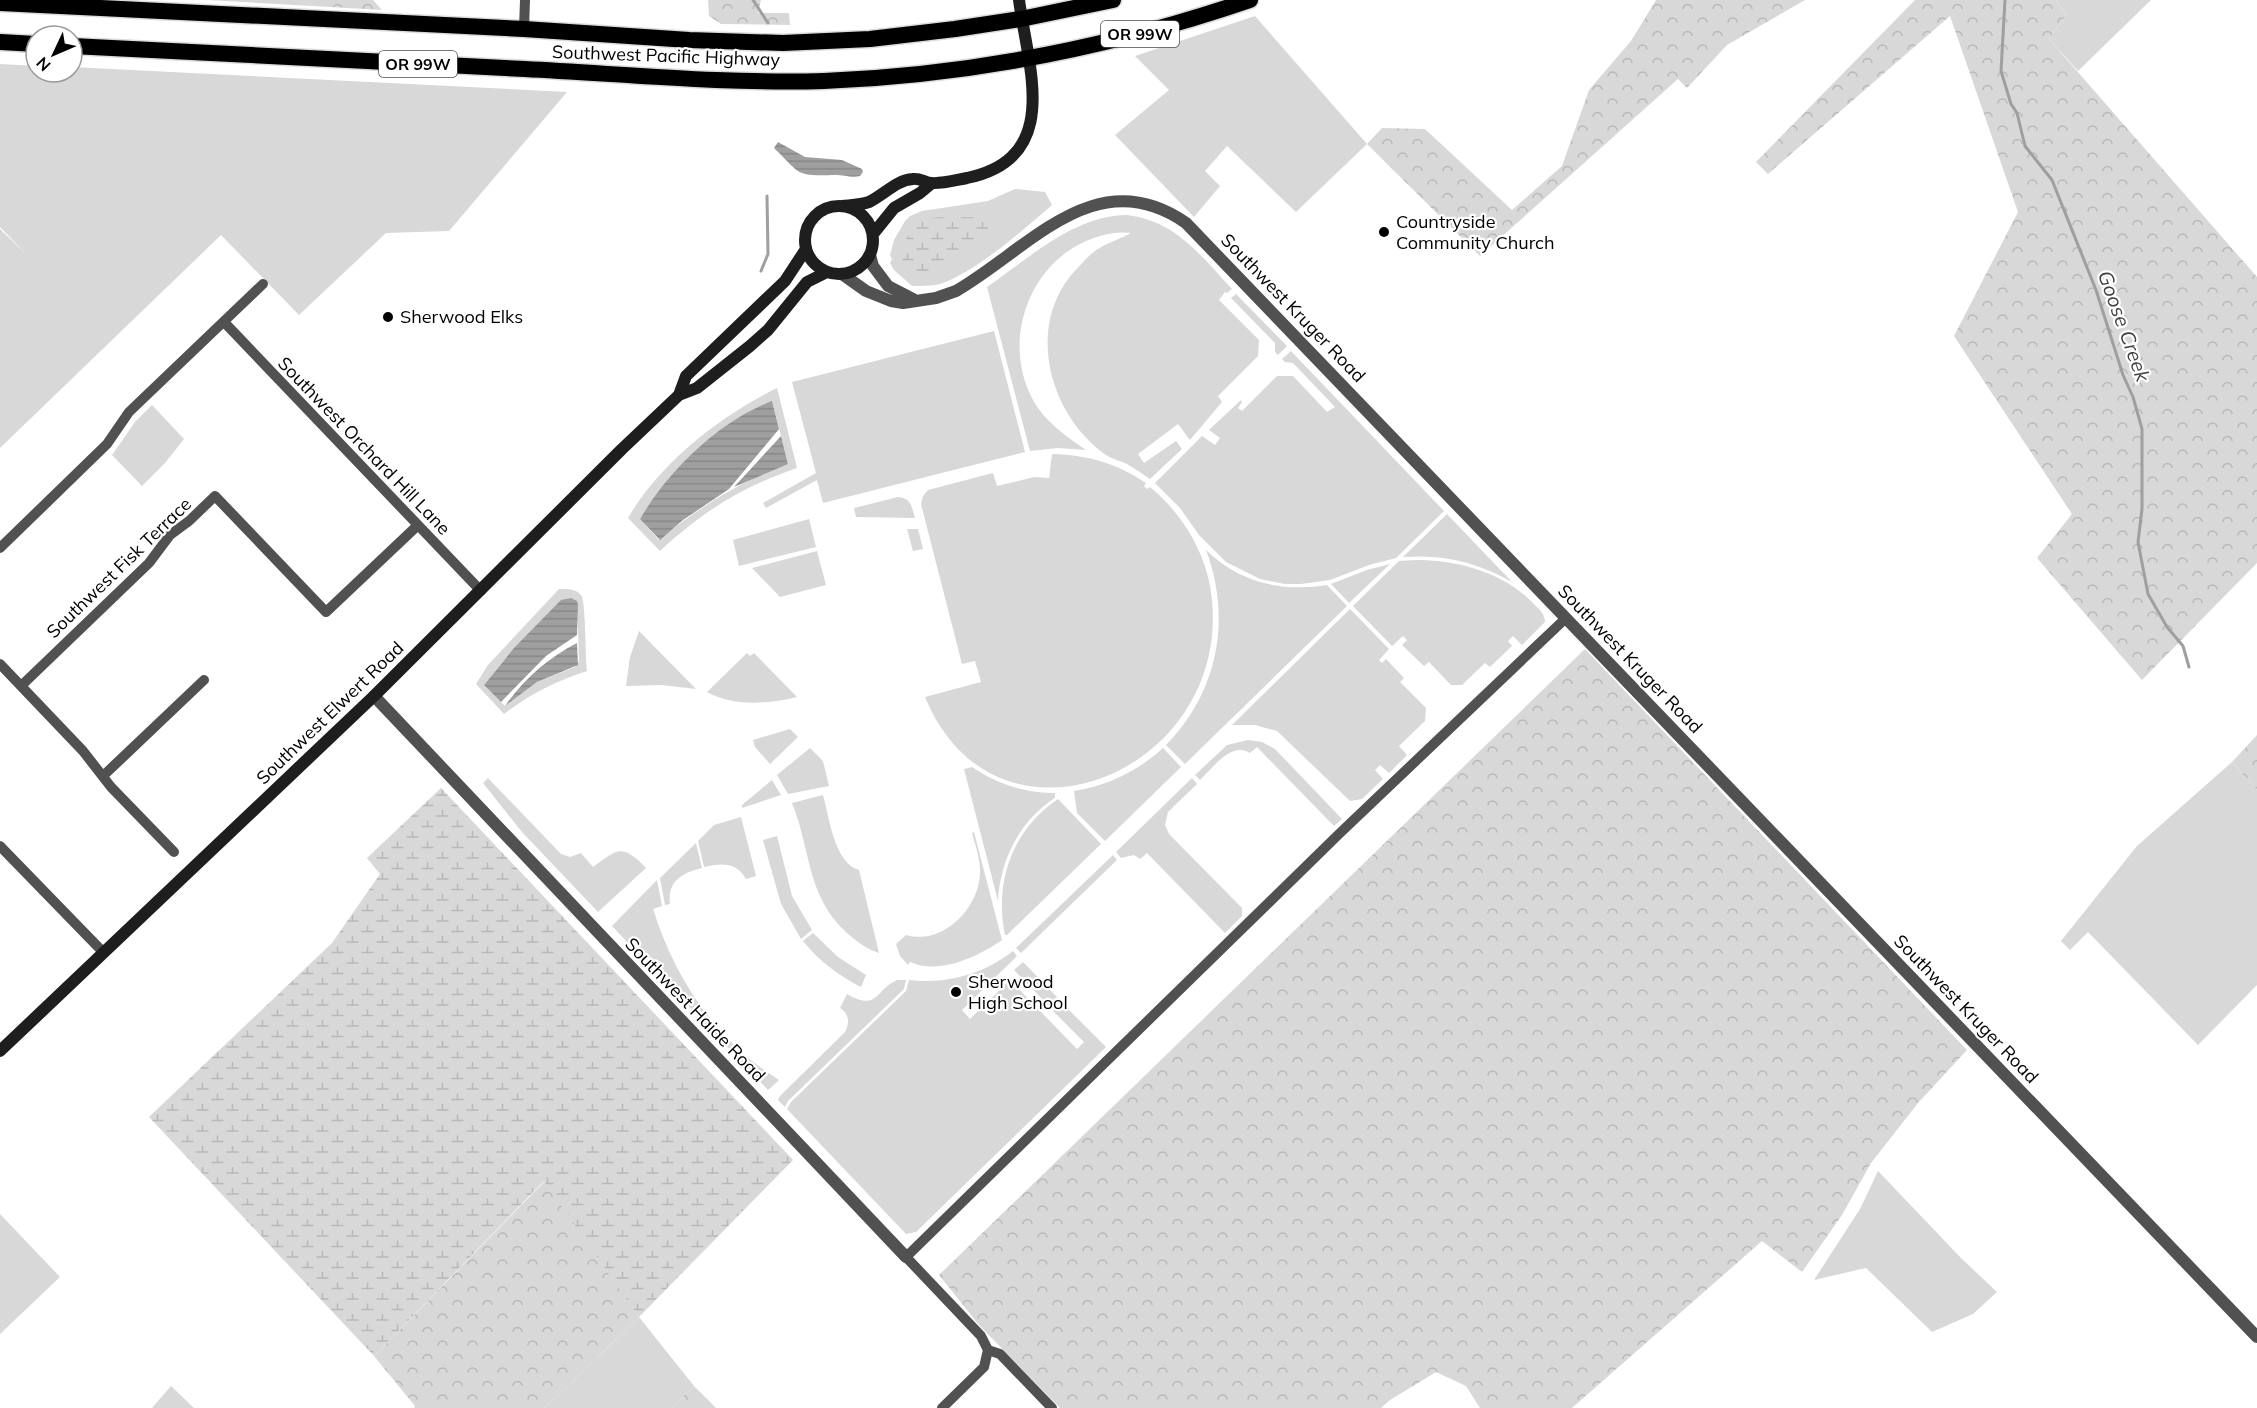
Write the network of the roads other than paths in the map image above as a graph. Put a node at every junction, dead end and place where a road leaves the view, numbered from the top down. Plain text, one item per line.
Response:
1 (525, 0) edge
2 (1019, 0) edge
3 (1113, 0) edge
4 (1250, 0) edge
5 (0, 3) edge
6 (1022, 19) junction
7 (524, 28) junction
8 (0, 42) edge
9 (24, 43) edge
10 (84, 47) edge
11 (1028, 59) junction
12 (932, 183) junction
13 (842, 206) junction
14 (873, 234) junction
15 (806, 249) junction
16 (870, 255) junction
17 (827, 272) junction
18 (842, 274) junction
19 (263, 284) dead end
20 (915, 300) junction
21 (224, 322) junction
22 (679, 395) junction
23 (417, 526) junction
24 (0, 548) edge
25 (481, 591) junction
26 (1566, 618) junction
27 (0, 664) edge
28 (204, 680) dead end
29 (21, 686) junction
30 (374, 696) junction
31 (103, 776) junction
32 (0, 846) edge
33 (174, 852) dead end
34 (103, 952) junction
35 (0, 1051) edge
36 (906, 1257) junction
37 (2257, 1337) edge
38 (988, 1350) junction
39 (942, 1408) edge
40 (1052, 1408) edge

1 - 7 street
2 - 6 main road
3 - 6 highway, Southwest Pacific Highway / OR 99W
4 - 11 highway, Southwest Pacific Highway / OR 99W
5 - 7 highway, Southwest Pacific Highway / OR 99W
6 - 7 highway, Southwest Pacific Highway / OR 99W
6 - 11 main road
8 - 9 highway
10 - 11 highway, Southwest Pacific Highway / OR 99W
11 - 12 main road
12 - 13 main road
12 - 14 main road
13 - 14 main road
13 - 15 main road
14 - 16 main road
15 - 17 main road
15 - 22 main road, Southwest Elwert Road
16 - 18 main road
16 - 20 street
17 - 18 main road
17 - 22 main road, Southwest Elwert Road
18 - 20 street, Southwest Kruger Road
19 - 21 street
20 - 26 street, Southwest Kruger Road
21 - 23 street, Southwest Orchard Hill Lane
21 - 24 street
22 - 25 main road, Southwest Elwert Road
23 - 25 street, Southwest Orchard Hill Lane
23 - 29 street, Southwest Fisk Terrace
25 - 30 main road, Southwest Elwert Road
26 - 36 street
26 - 37 street, Southwest Kruger Road
27 - 29 street
28 - 31 street
29 - 31 street
30 - 34 main road, Southwest Elwert Road
30 - 36 street, Southwest Haide Road
31 - 33 street
32 - 34 street
34 - 35 main road, Southwest Elwert Road
36 - 38 street, Southwest Haide Road
38 - 39 street
38 - 40 street, Southwest Haide Road

